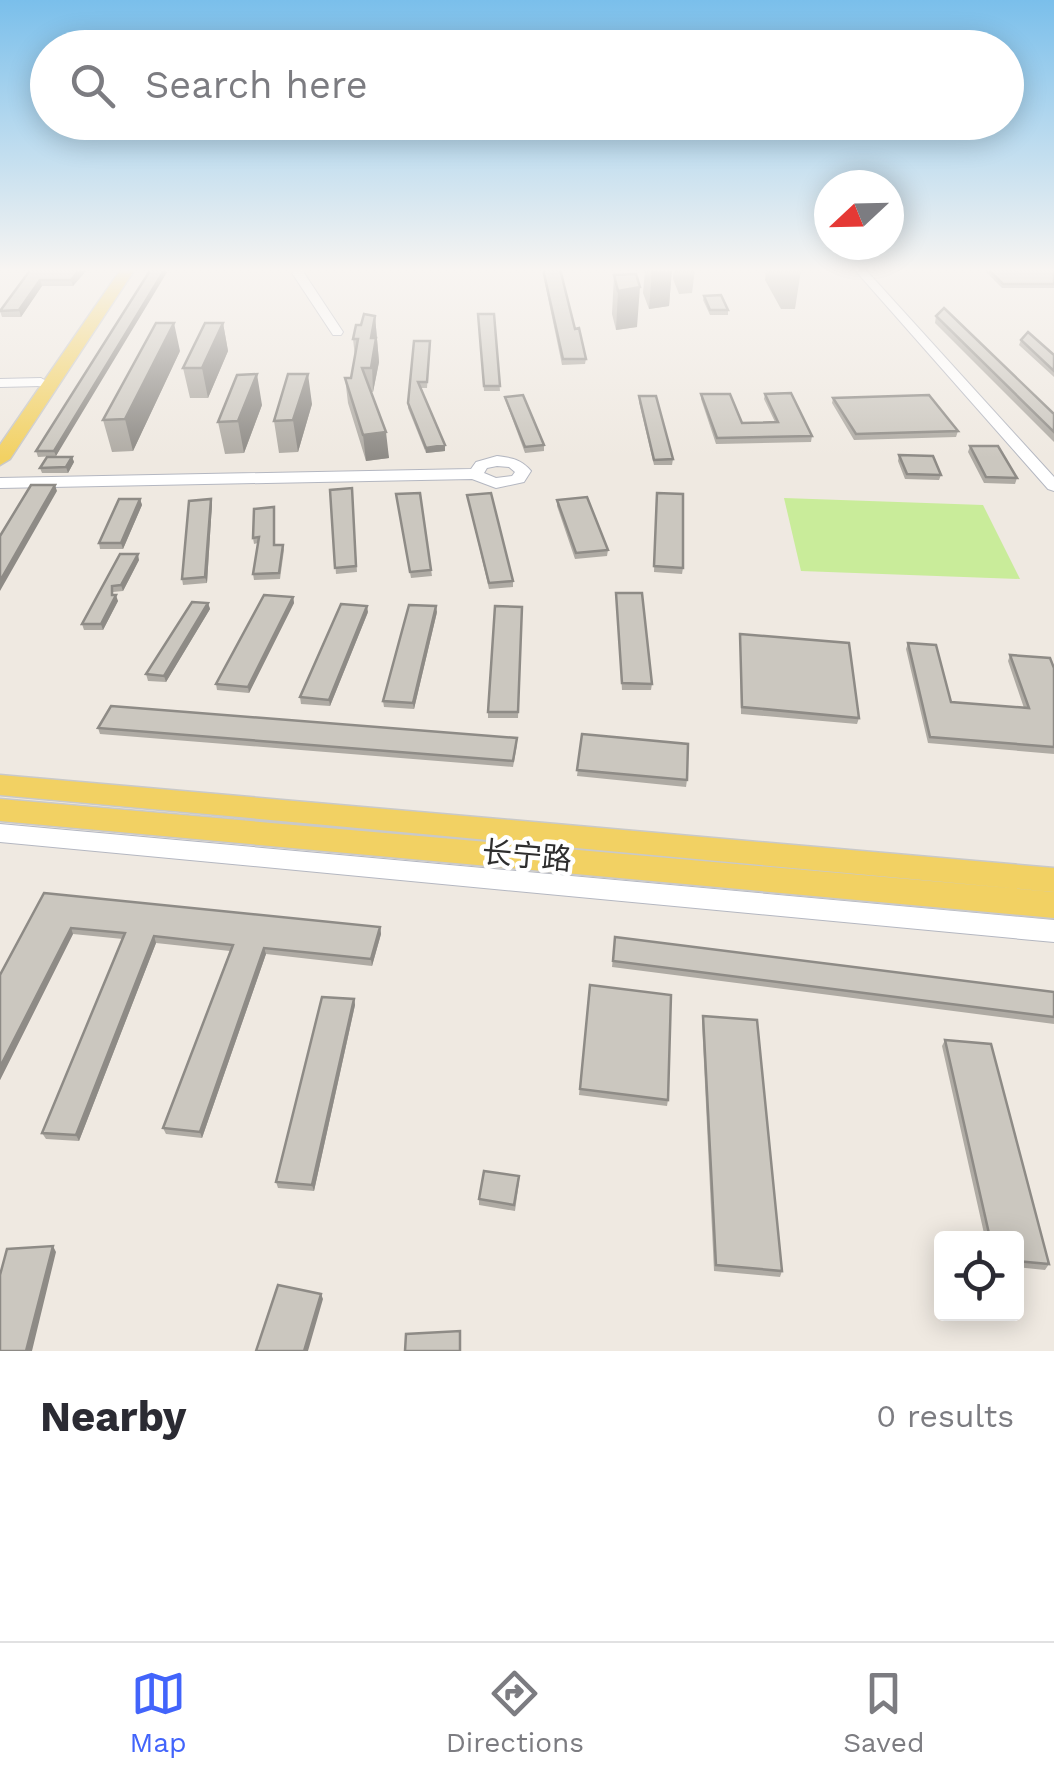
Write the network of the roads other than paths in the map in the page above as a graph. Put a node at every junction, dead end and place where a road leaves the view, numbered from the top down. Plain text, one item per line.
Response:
1 (75, 332) edge
2 (85, 332) edge
3 (916, 332) edge
4 (0, 382) edge
5 (41, 382) junction
6 (0, 437) edge
7 (0, 458) edge
8 (476, 474) dead end
9 (0, 483) edge
10 (1054, 486) edge
11 (0, 785) edge
12 (0, 810) edge
13 (0, 833) edge
14 (1054, 880) edge
15 (1054, 905) edge
16 (1054, 931) edge

1 - 5 main road
2 - 7 main road
3 - 10 street
4 - 5 street
5 - 6 main road
8 - 9 street
11 - 14 main road, 长宁路
12 - 15 main road, 长宁路
13 - 16 street

